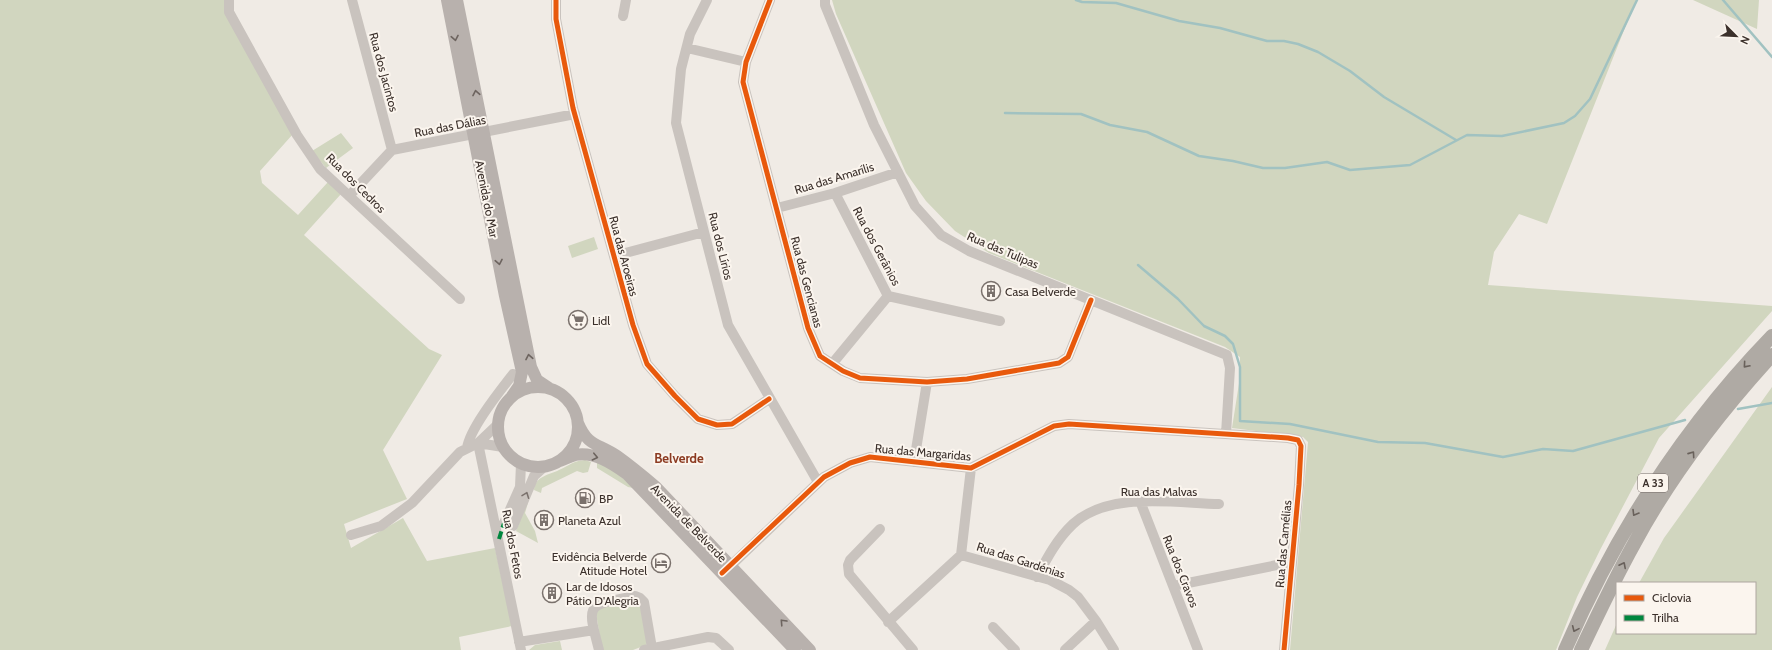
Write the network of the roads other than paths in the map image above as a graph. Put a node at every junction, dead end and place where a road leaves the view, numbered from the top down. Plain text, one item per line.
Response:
1 (229, 0) edge
2 (352, 0) edge
3 (447, 0) edge
4 (457, 0) edge
5 (556, 0) edge
6 (626, 0) edge
7 (707, 0) edge
8 (770, 0) edge
9 (825, 0) edge
10 (623, 16) dead end
11 (687, 48) junction
12 (746, 62) junction
13 (575, 114) junction
14 (479, 134) junction
15 (392, 150) junction
16 (898, 172) junction
17 (835, 193) junction
18 (349, 196) junction
19 (777, 208) junction
20 (704, 232) junction
21 (614, 256) junction
22 (888, 296) junction
23 (460, 299) dead end
24 (1091, 300) junction
25 (1000, 321) dead end
26 (1772, 336) edge
27 (1772, 355) edge
28 (832, 364) junction
29 (513, 374) dead end
30 (927, 382) junction
31 (549, 388) junction
32 (512, 396) junction
33 (769, 399) junction
34 (578, 423) junction
35 (498, 424) junction
36 (1226, 434) junction
37 (1298, 440) joint
38 (478, 443) junction
39 (503, 447) junction
40 (467, 448) junction
41 (557, 462) junction
42 (914, 462) junction
43 (521, 464) junction
44 (544, 467) junction
45 (971, 468) junction
46 (818, 482) junction
47 (1140, 501) junction
48 (1219, 504) dead end
49 (880, 529) dead end
50 (351, 535) dead end
51 (961, 555) junction
52 (1292, 562) junction
53 (726, 570) junction
54 (1037, 577) junction
55 (1173, 586) junction
56 (1096, 621) junction
57 (888, 622) junction
58 (993, 627) dead end
59 (594, 630) junction
60 (520, 646) edge
61 (648, 649) edge
62 (599, 650) edge
63 (729, 650) edge
64 (796, 650) edge
65 (810, 650) edge
66 (913, 650) edge
67 (1015, 650) edge
68 (1065, 650) edge
69 (1114, 650) edge
70 (1198, 650) edge
71 (1284, 650) edge
72 (1565, 650) edge
73 (1581, 650) edge

1 - 18 street, Rua dos Cedros
2 - 15 street, Rua dos Jacintos
3 -> 14 main road, Avenida do Mar
14 -> 4 main road, Avenida do Mar
5 - 13 street, Rua das Aroeiras
6 - 10 street
7 - 11 street, Rua dos Lírios
8 - 12 street, Rua das Gencianas
9 - 16 street, Rua das Tulipas
11 - 12 street
11 - 20 street, Rua dos Lírios
12 - 19 street, Rua das Gencianas
13 - 14 street, Rua das Dálias
13 - 21 street, Rua das Aroeiras
14 - 15 street, Rua das Dálias
31 -> 14 main road, Avenida do Mar
14 -> 32 main road, Avenida do Mar
15 - 18 street
16 - 17 street, Rua das Amarílis
16 - 24 street, Rua das Tulipas
17 - 19 street, Rua das Amarílis
17 - 22 street, Rua dos Gerânios
18 - 23 street, Rua dos Cedros
19 - 28 street, Rua das Gencianas
20 - 21 street
20 - 33 street, Rua dos Lírios
21 - 33 street, Rua das Aroeiras
22 - 25 street, Rua dos Gerânios
22 - 28 street
24 - 30 street, Rua das Gencianas
24 - 36 street, Rua das Tulipas
26 -> 72 highway, A 33
73 -> 27 highway, A 33
28 - 30 street, Rua das Gencianas
29 - 40 street
30 - 42 street
31 - 32 main road
31 - 34 main road
32 - 35 main road
33 - 46 street, Rua dos Lírios
34 - 41 main road
34 - 53 main road, Avenida de Belverde
35 - 38 street
35 - 39 main road
36 - 37 street, Rua das Margaridas
36 - 45 street, Rua das Margaridas
37 - 52 street, Rua das Camélias
38 - 39 street
38 - 40 street
38 - 60 street, Rua dos Fetos
39 - 43 main road
40 - 50 street
41 - 44 main road
41 -> 53 main road, Avenida de Belverde
42 - 45 street, Rua das Margaridas
42 - 46 street, Rua das Margaridas
43 - 44 main road
43 -> 44 street, Rua dos Fetos
45 - 51 street
46 - 53 street, Rua das Margaridas
47 - 48 street, Rua das Malvas
47 - 54 street, Rua das Malvas
47 - 55 street, Rua dos Cravos
49 - 57 street
51 - 54 street, Rua das Gardénias
51 - 57 street
52 - 55 street
52 - 71 street, Rua das Camélias
53 - 64 main road, Avenida de Belverde
65 -> 53 main road, Avenida de Belverde
54 - 56 street, Rua das Gardénias
55 - 70 street, Rua dos Cravos
56 - 68 street
56 - 69 street, Rua das Gardénias
57 - 66 street
58 - 67 street
59 - 60 street
59 - 61 street
59 - 62 street
61 - 63 street

